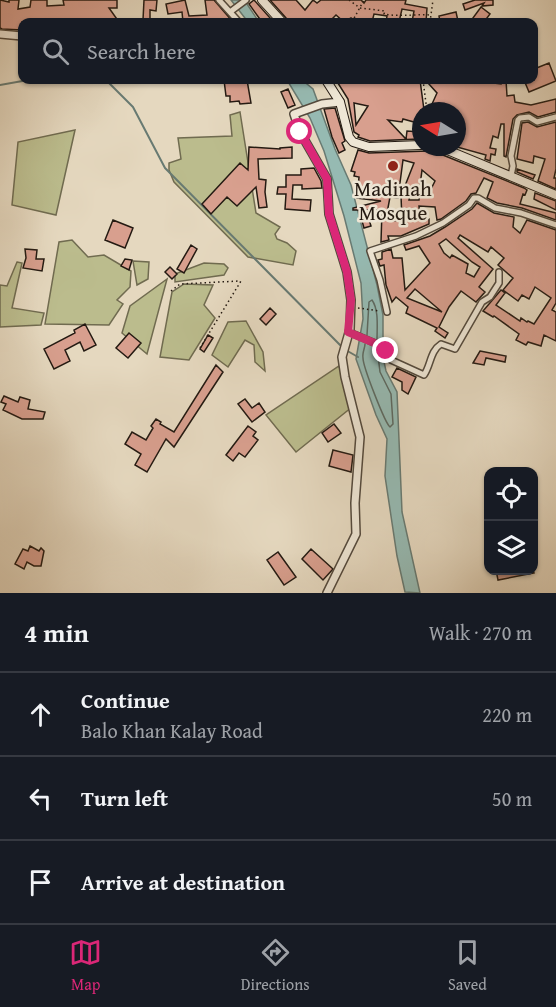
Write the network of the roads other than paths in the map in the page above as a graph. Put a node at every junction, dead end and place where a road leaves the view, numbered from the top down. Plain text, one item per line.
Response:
1 (219, 0) edge
2 (246, 0) edge
3 (262, 0) edge
4 (230, 12) junction
5 (235, 18) edge
6 (276, 18) edge
7 (0, 34) edge
8 (18, 36) edge
9 (329, 84) edge
10 (340, 102) junction
11 (556, 117) edge
12 (412, 145) edge
13 (464, 156) edge
14 (511, 176) junction
15 (556, 195) edge
16 (556, 225) edge
17 (499, 272) dead end
18 (387, 312) road end
19 (348, 332) junction
20 (327, 593) edge

1 - 4 street
2 - 4 street
3 - 6 main road
4 - 5 street
7 - 8 street
9 - 10 main road
10 - 12 main road
10 - 19 street
11 - 14 street
13 - 14 main road
14 - 15 main road
16 - 18 street
17 - 19 street
19 - 20 street

